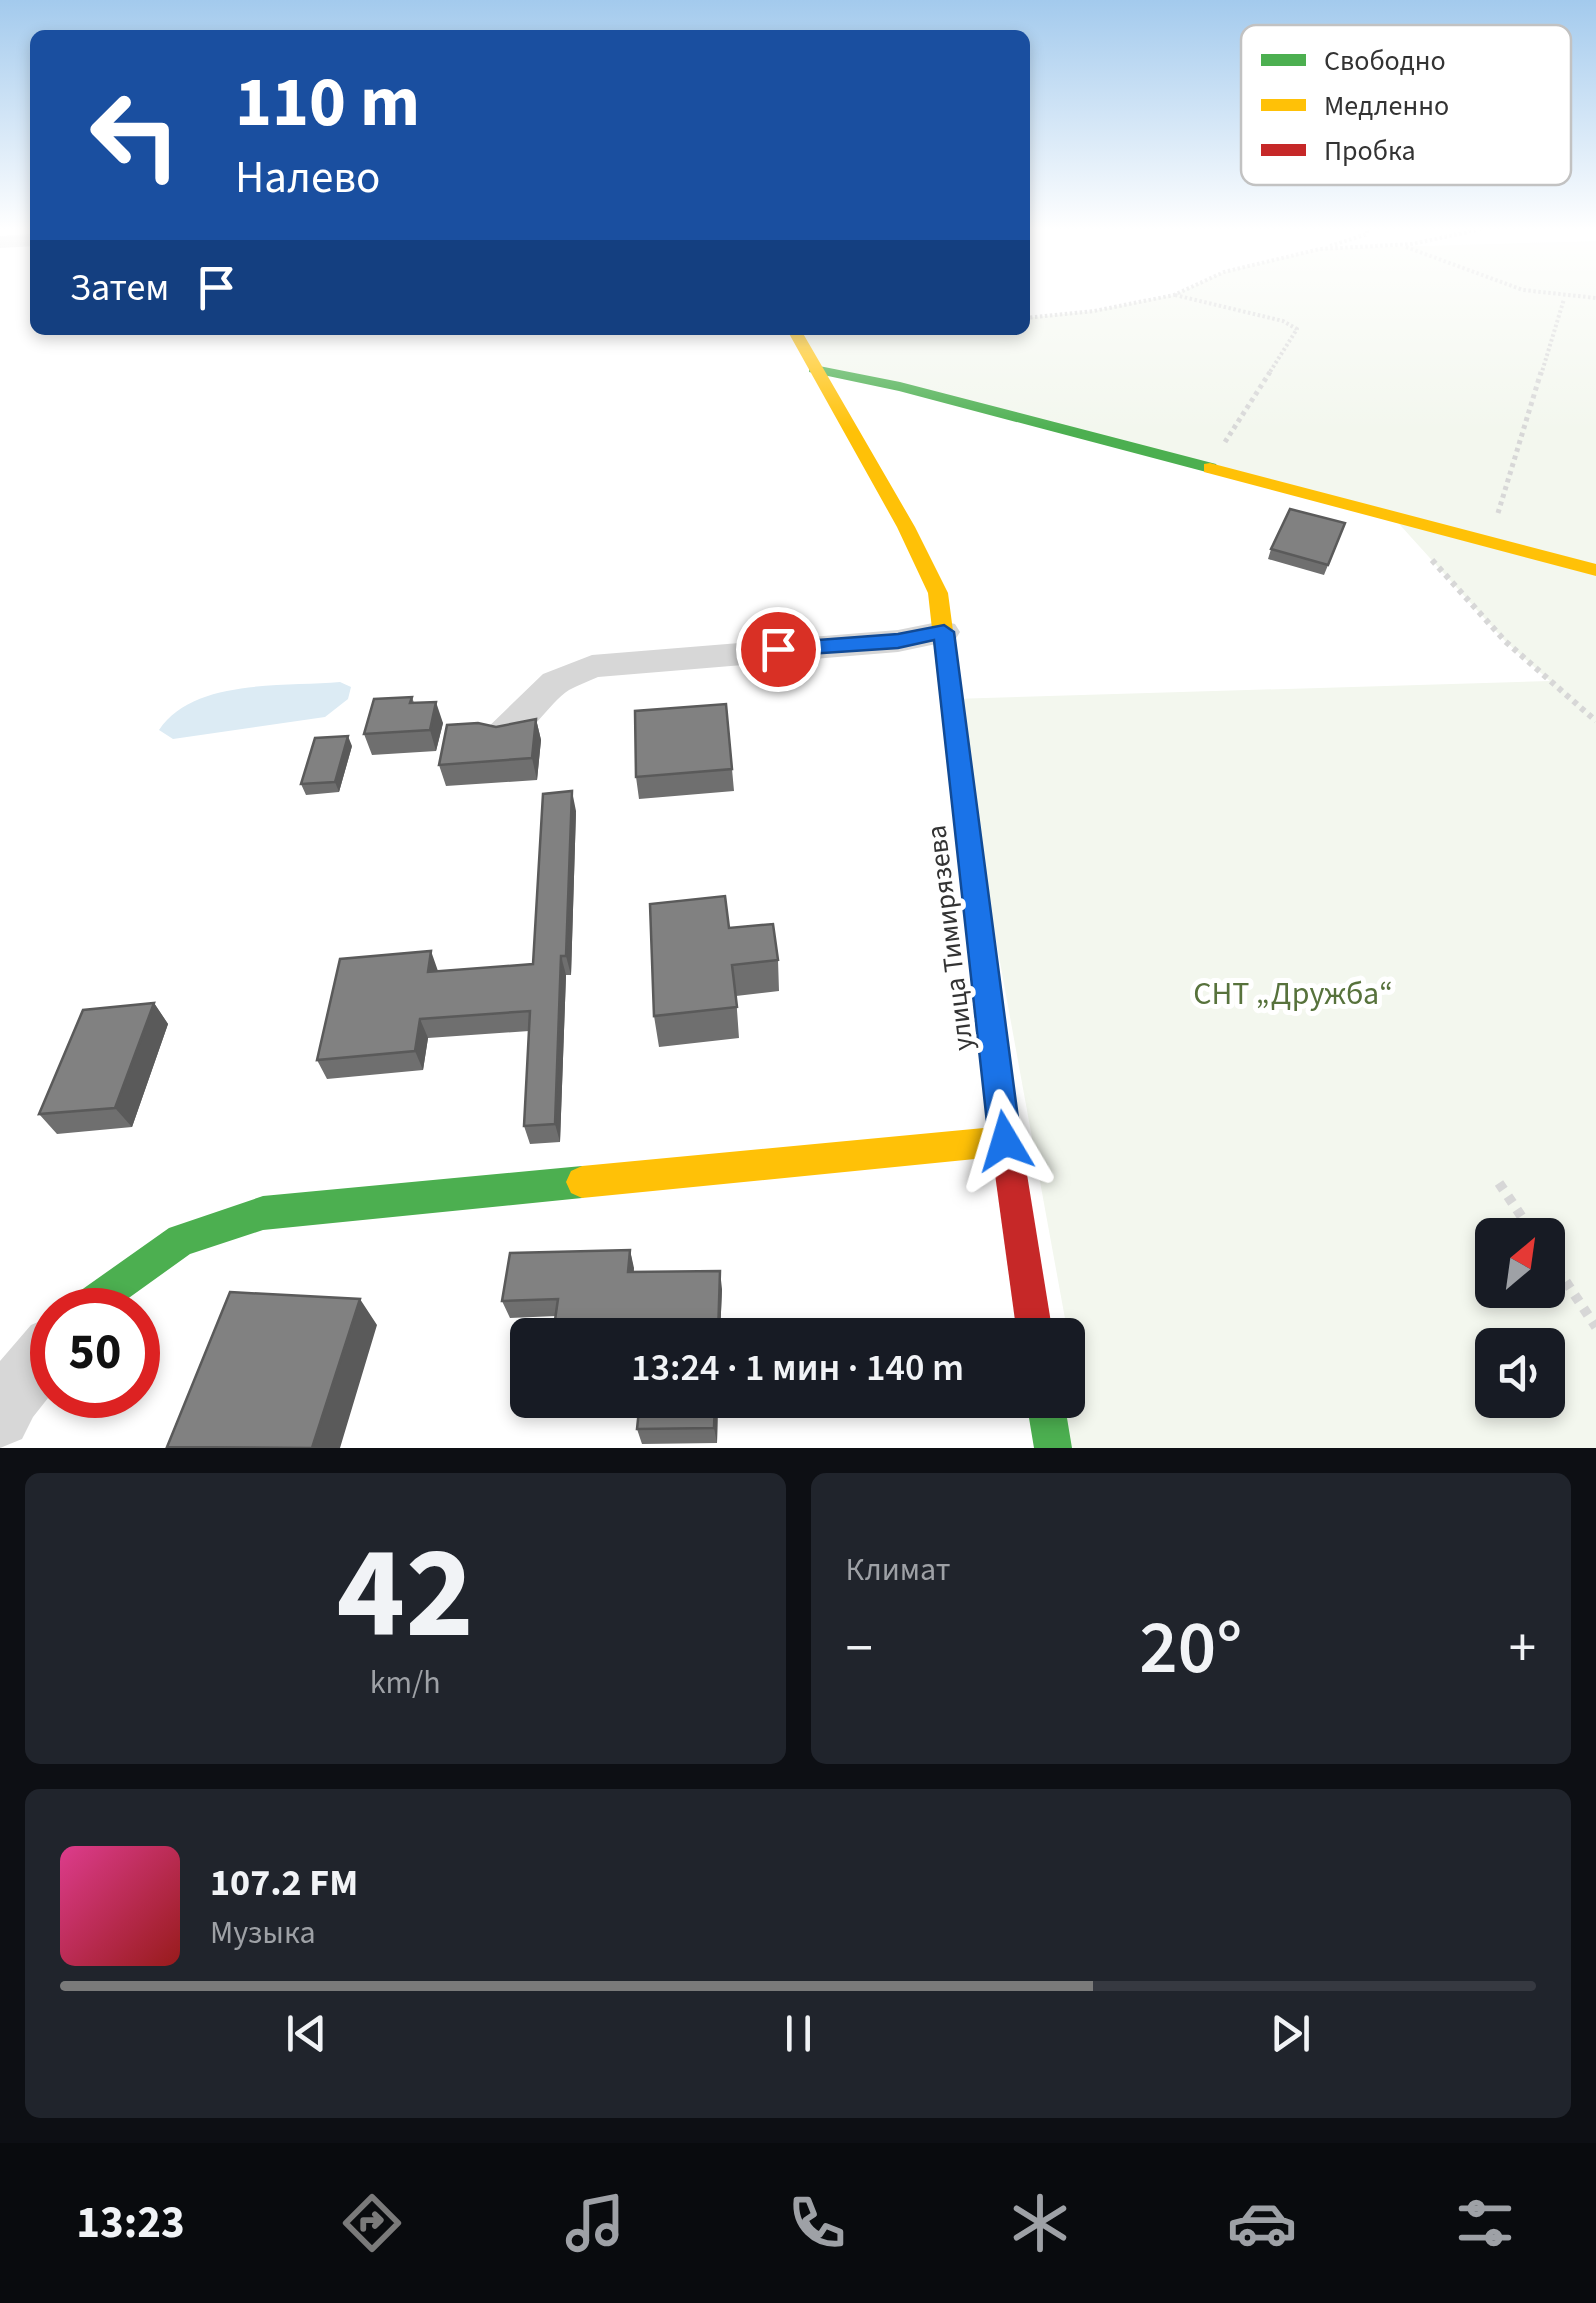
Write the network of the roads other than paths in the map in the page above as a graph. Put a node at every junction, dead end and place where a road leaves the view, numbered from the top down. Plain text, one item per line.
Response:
1 (797, 335) edge
2 (814, 369) junction
3 (1596, 570) edge
4 (944, 632) junction
5 (500, 734) edge
6 (1005, 1141) junction
7 (113, 1288) edge
8 (1032, 1318) edge
9 (30, 1373) edge
10 (0, 1417) edge
11 (1048, 1418) edge
12 (1053, 1448) edge

1 - 2 street, улица Тимирязева
2 - 3 street
2 - 4 street, улица Тимирязева
4 - 5 street
4 - 6 street, улица Тимирязева
6 - 7 street
6 - 8 street, улица Тимирязева
9 - 10 street
11 - 12 street

